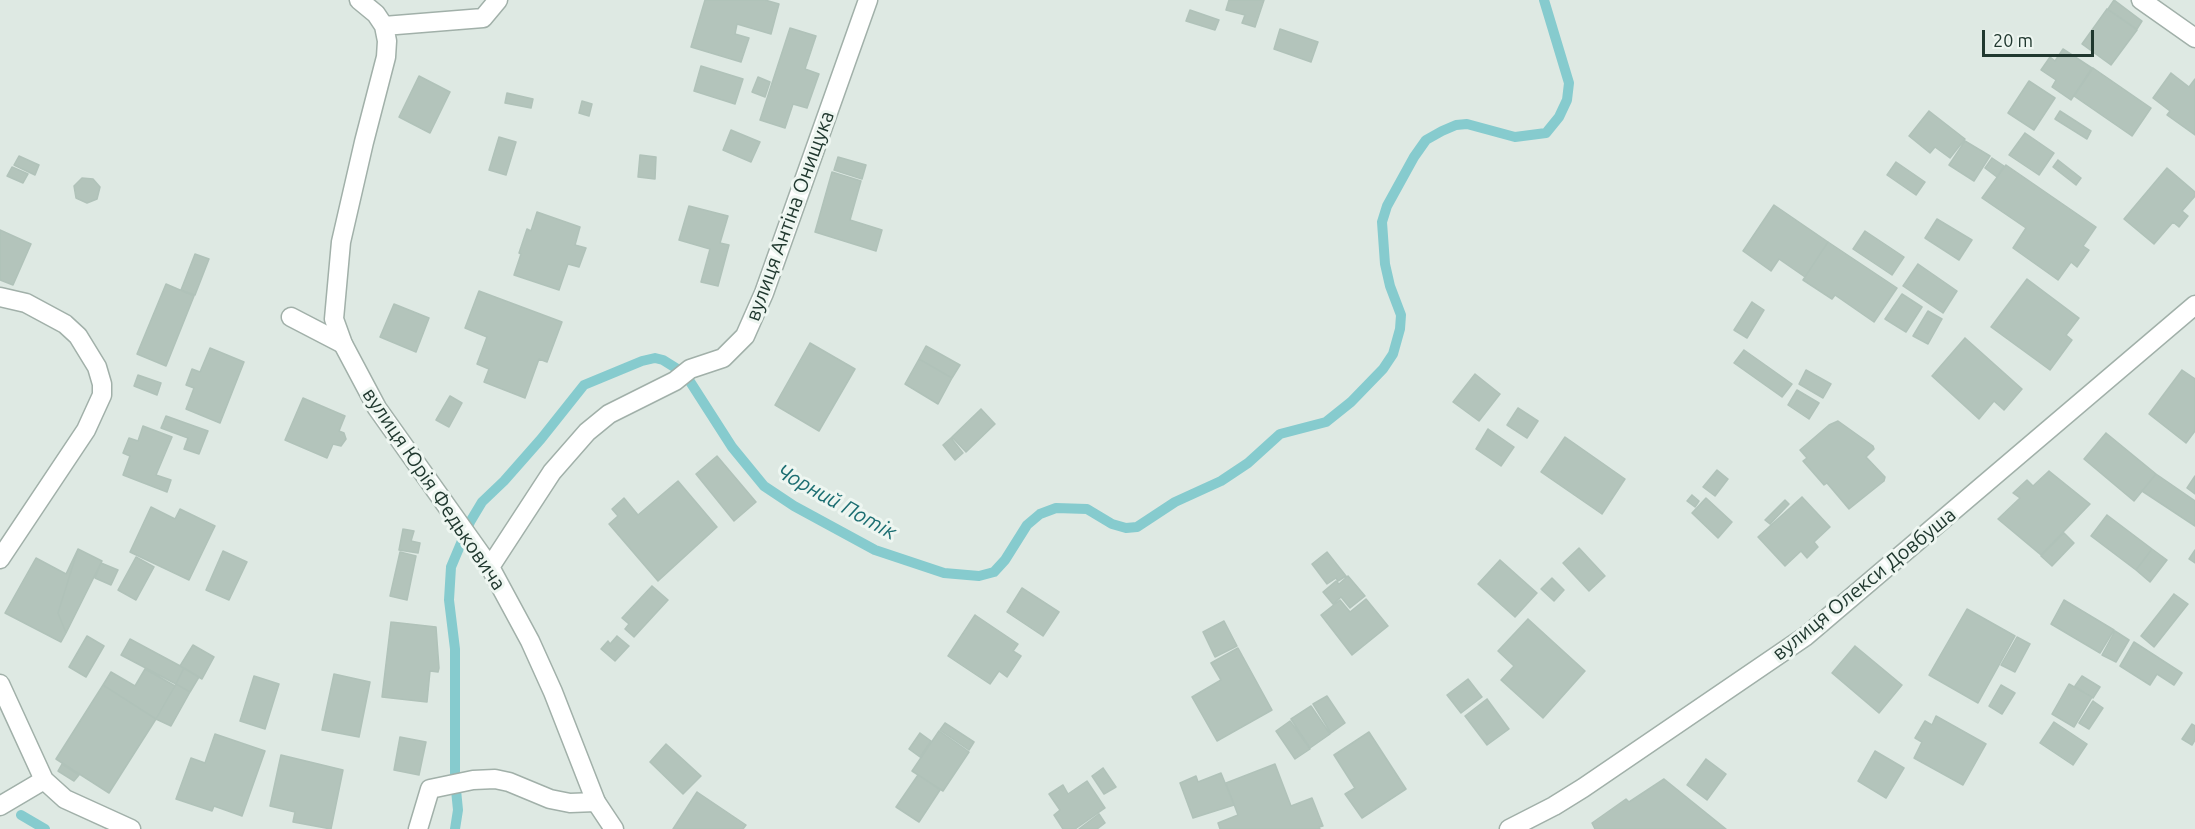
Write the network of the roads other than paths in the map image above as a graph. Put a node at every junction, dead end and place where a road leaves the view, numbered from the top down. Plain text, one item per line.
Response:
1 (359, 0) edge
2 (498, 0) edge
3 (868, 0) edge
4 (2141, 0) edge
5 (384, 26) junction
6 (2195, 38) edge
7 (0, 297) edge
8 (2195, 305) edge
9 (291, 316) dead end
10 (343, 344) junction
11 (0, 559) edge
12 (490, 567) junction
13 (0, 684) edge
14 (44, 780) junction
15 (596, 802) junction
16 (0, 806) edge
17 (131, 829) edge
18 (418, 829) edge
19 (614, 829) edge
20 (1509, 829) edge

1 - 5 street
2 - 5 street
3 - 12 street, вулиця Антіна Онищука
4 - 6 street
5 - 10 street, вулиця Юрія Федьковича
7 - 11 street
8 - 20 street, вулиця Олекси Довбуша
9 - 10 street
10 - 12 street, вулиця Юрія Федьковича
12 - 15 street, вулиця Юрія Федьковича
13 - 14 street
14 - 16 street
14 - 17 street
15 - 18 street
15 - 19 street, вулиця Юрія Федьковича

